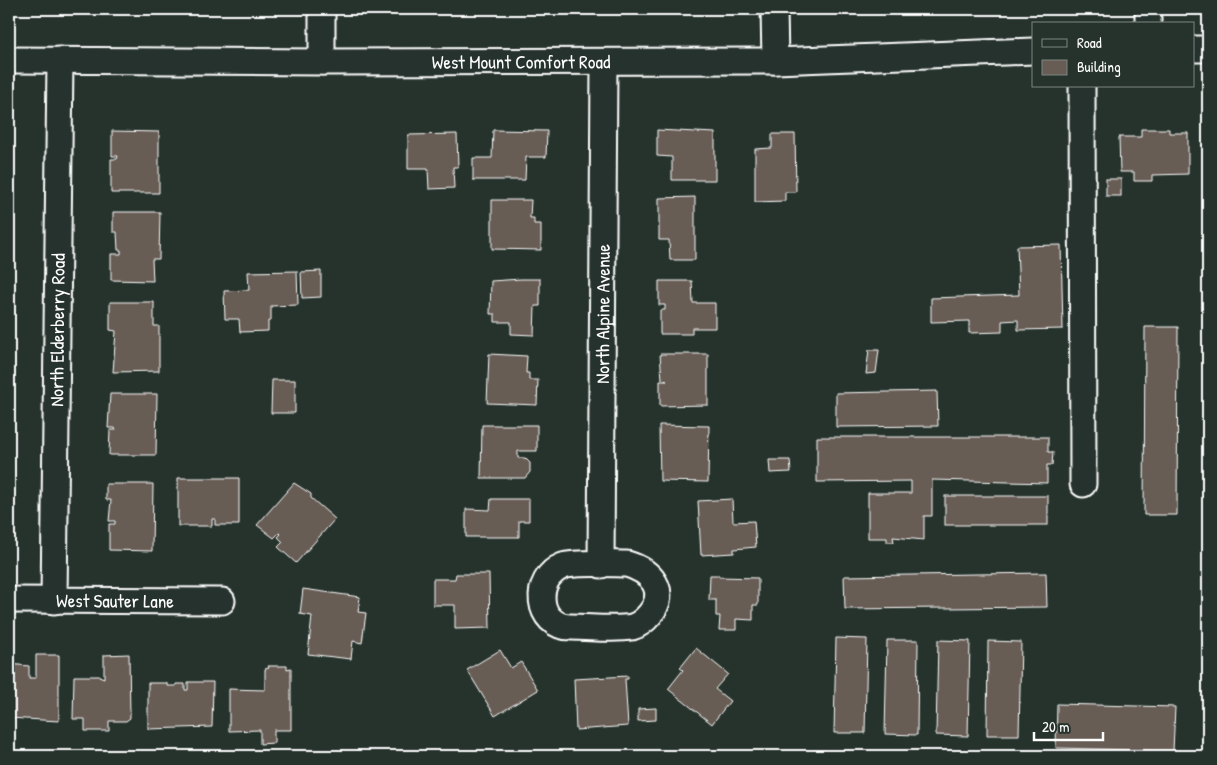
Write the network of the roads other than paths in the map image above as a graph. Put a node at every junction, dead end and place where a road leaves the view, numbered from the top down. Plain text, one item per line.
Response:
1 (322, 9) edge
2 (774, 9) edge
3 (1148, 9) edge
4 (1148, 22) edge
5 (1194, 49) edge
6 (1208, 49) edge
7 (1032, 51) edge
8 (9, 60) edge
9 (60, 60) junction
10 (775, 61) junction
11 (322, 62) junction
12 (604, 62) junction
13 (1082, 88) edge
14 (1083, 484) dead end
15 (601, 565) dead end
16 (9, 600) edge
17 (54, 600) junction
18 (222, 601) dead end

1 - 11 street
2 - 10 street
3 - 4 street
5 - 6 street
7 - 10 street, West Mount Comfort Road
8 - 9 street, West Mount Comfort Road
9 - 11 street, West Mount Comfort Road
9 - 17 street, North Elderberry Road
10 - 12 street, West Mount Comfort Road
11 - 12 street, West Mount Comfort Road
12 - 15 street, North Alpine Avenue
13 - 14 street
16 - 17 street, West Sauter Lane
17 - 18 street, West Sauter Lane

